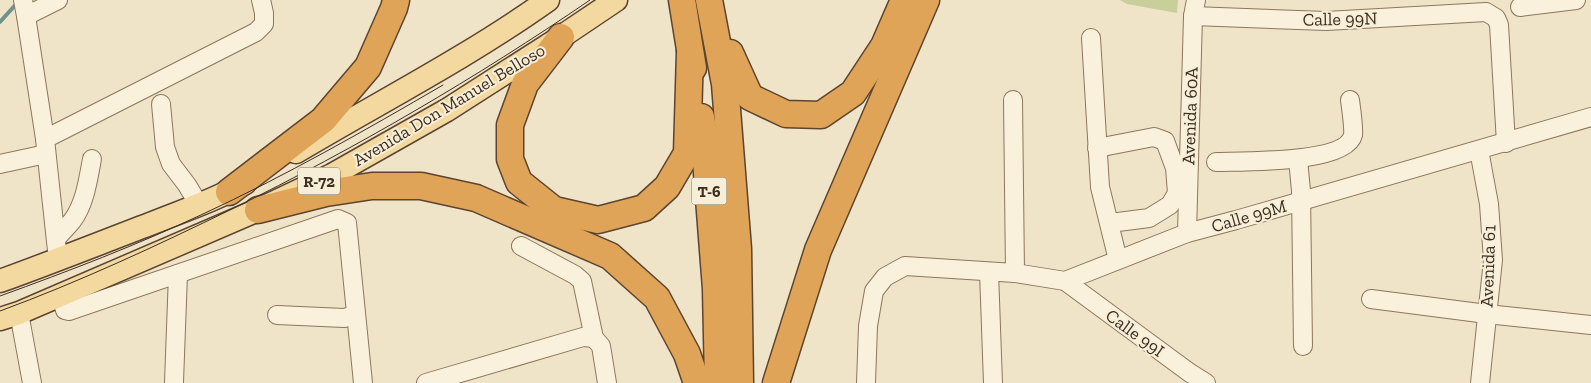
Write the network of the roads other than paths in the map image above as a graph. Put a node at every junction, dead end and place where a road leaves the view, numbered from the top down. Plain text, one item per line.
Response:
1 (58, 0) edge
2 (261, 0) edge
3 (396, 0) edge
4 (548, 0) edge
5 (616, 0) edge
6 (682, 0) edge
7 (709, 0) edge
8 (714, 0) edge
9 (904, 0) edge
10 (926, 0) edge
11 (1576, 0) edge
12 (1547, 2) edge
13 (24, 7) edge
14 (1520, 7) dead end
15 (1195, 8) edge
16 (561, 37) junction
17 (1091, 38) dead end
18 (690, 52) junction
19 (1013, 100) dead end
20 (1350, 100) dead end
21 (161, 104) dead end
22 (1591, 117) edge
23 (1506, 143) junction
24 (45, 146) junction
25 (1097, 148) junction
26 (1479, 150) junction
27 (92, 159) dead end
28 (1298, 159) junction
29 (1216, 162) dead end
30 (0, 164) edge
31 (229, 192) junction
32 (1301, 202) junction
33 (199, 205) junction
34 (258, 210) junction
35 (1110, 224) junction
36 (1187, 233) junction
37 (520, 246) dead end
38 (57, 249) junction
39 (1118, 260) junction
40 (989, 272) junction
41 (1015, 273) junction
42 (178, 274) junction
43 (0, 281) edge
44 (1065, 281) junction
45 (60, 295) junction
46 (1372, 299) dead end
47 (277, 314) dead end
48 (1487, 314) junction
49 (356, 315) junction
50 (9, 316) edge
51 (1591, 325) edge
52 (594, 338) junction
53 (1303, 346) dead end
54 (174, 382) dead end
55 (32, 383) edge
56 (364, 383) edge
57 (426, 383) edge
58 (607, 383) edge
59 (697, 383) edge
60 (718, 383) edge
61 (740, 383) edge
62 (776, 383) edge
63 (866, 383) edge
64 (993, 383) edge
65 (1206, 383) edge
66 (1480, 383) edge

1 - 13 street
2 - 24 street
3 - 31 highway
4 - 31 main road, Avenida Don Manuel Belloso / R-72
5 - 16 main road, Avenida Don Manuel Belloso / R-72
6 - 18 highway, T-6
7 - 61 highway, T-6
8 - 9 highway
10 - 62 highway
11 - 12 street
12 - 14 street
13 - 24 street
15 - 23 street, Calle 99N
15 - 36 street, Avenida 60A
16 - 18 highway
16 - 34 main road, Avenida Don Manuel Belloso / R-72
17 - 25 street
18 - 60 highway, T-6
19 - 41 street
20 - 28 street
21 - 33 street
22 - 23 street, Calle 99M
23 - 26 street, Calle 99M
24 - 30 street
24 - 38 street
25 - 35 street
25 - 35 street
26 - 32 street, Calle 99M
26 - 48 street, Avenida 61
27 - 38 street
28 - 29 street
28 - 32 street
31 - 33 main road, Avenida Don Manuel Belloso / R-72
32 - 36 street, Calle 99M
32 - 53 street
33 - 38 main road, Avenida Don Manuel Belloso / R-72
34 - 45 main road, Avenida Don Manuel Belloso / R-72
34 - 59 highway
35 - 39 street
36 - 39 street, Calle 99M
37 - 52 street
38 - 43 main road, Avenida Don Manuel Belloso / R-72
39 - 44 street, Calle 99M
40 - 41 street
40 - 63 street
40 - 64 street
41 - 44 street
42 - 45 street
42 - 49 street
42 - 54 street
44 - 65 street, Calle 99I
45 - 50 main road, Avenida Don Manuel Belloso / R-72
46 - 48 street
47 - 49 street
48 - 51 street
48 - 66 street, Avenida 61
49 - 56 street
50 - 55 street
52 - 57 street
52 - 58 street

